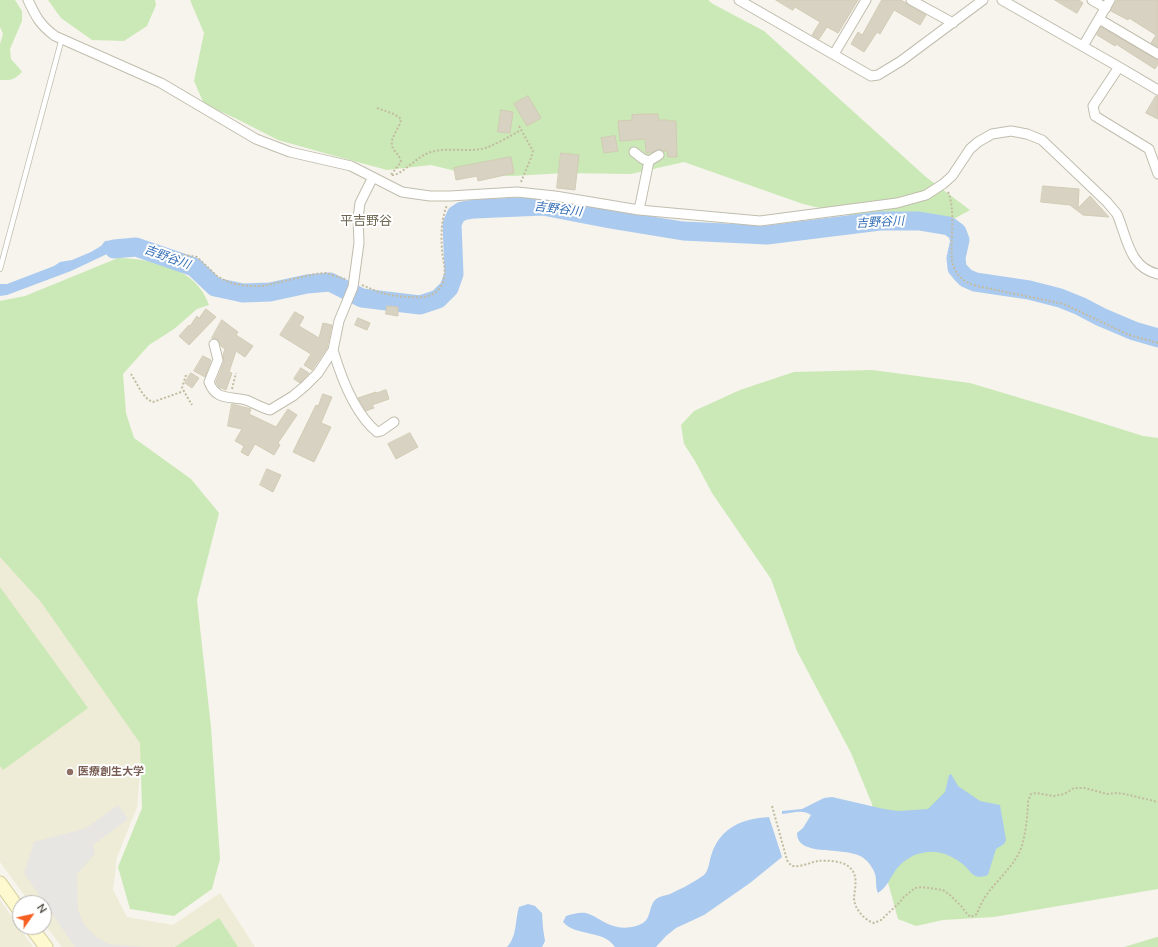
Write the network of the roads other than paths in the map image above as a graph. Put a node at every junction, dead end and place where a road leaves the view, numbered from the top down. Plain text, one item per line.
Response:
1 (28, 0) edge
2 (739, 0) edge
3 (866, 0) edge
4 (911, 0) edge
5 (983, 0) edge
6 (1002, 0) edge
7 (1092, 0) edge
8 (1108, 4) edge
9 (1099, 18) junction
10 (953, 23) junction
11 (62, 38) junction
12 (1083, 46) junction
13 (834, 54) junction
14 (1158, 54) edge
15 (1119, 67) junction
16 (1158, 90) edge
17 (634, 152) dead end
18 (659, 155) dead end
19 (649, 161) junction
20 (1158, 174) edge
21 (375, 178) junction
22 (639, 210) junction
23 (0, 269) edge
24 (1158, 274) edge
25 (214, 344) dead end
26 (333, 350) junction
27 (394, 422) dead end
28 (0, 883) edge
29 (12, 900) edge
30 (37, 935) edge
31 (46, 947) edge

1 - 11 street
2 - 13 street
3 - 13 street
4 - 10 street
5 - 10 street
6 - 12 street
7 - 8 street
8 - 9 street
9 - 12 street
9 - 14 street
10 - 13 street
11 - 21 street
11 - 23 lane
12 - 15 street
15 - 16 street
15 - 20 street
17 - 19 street
18 - 19 street
19 - 22 street
21 - 22 street
21 - 26 street
22 - 24 street
25 - 26 street
26 - 27 street
28 - 29 street
30 - 31 street

